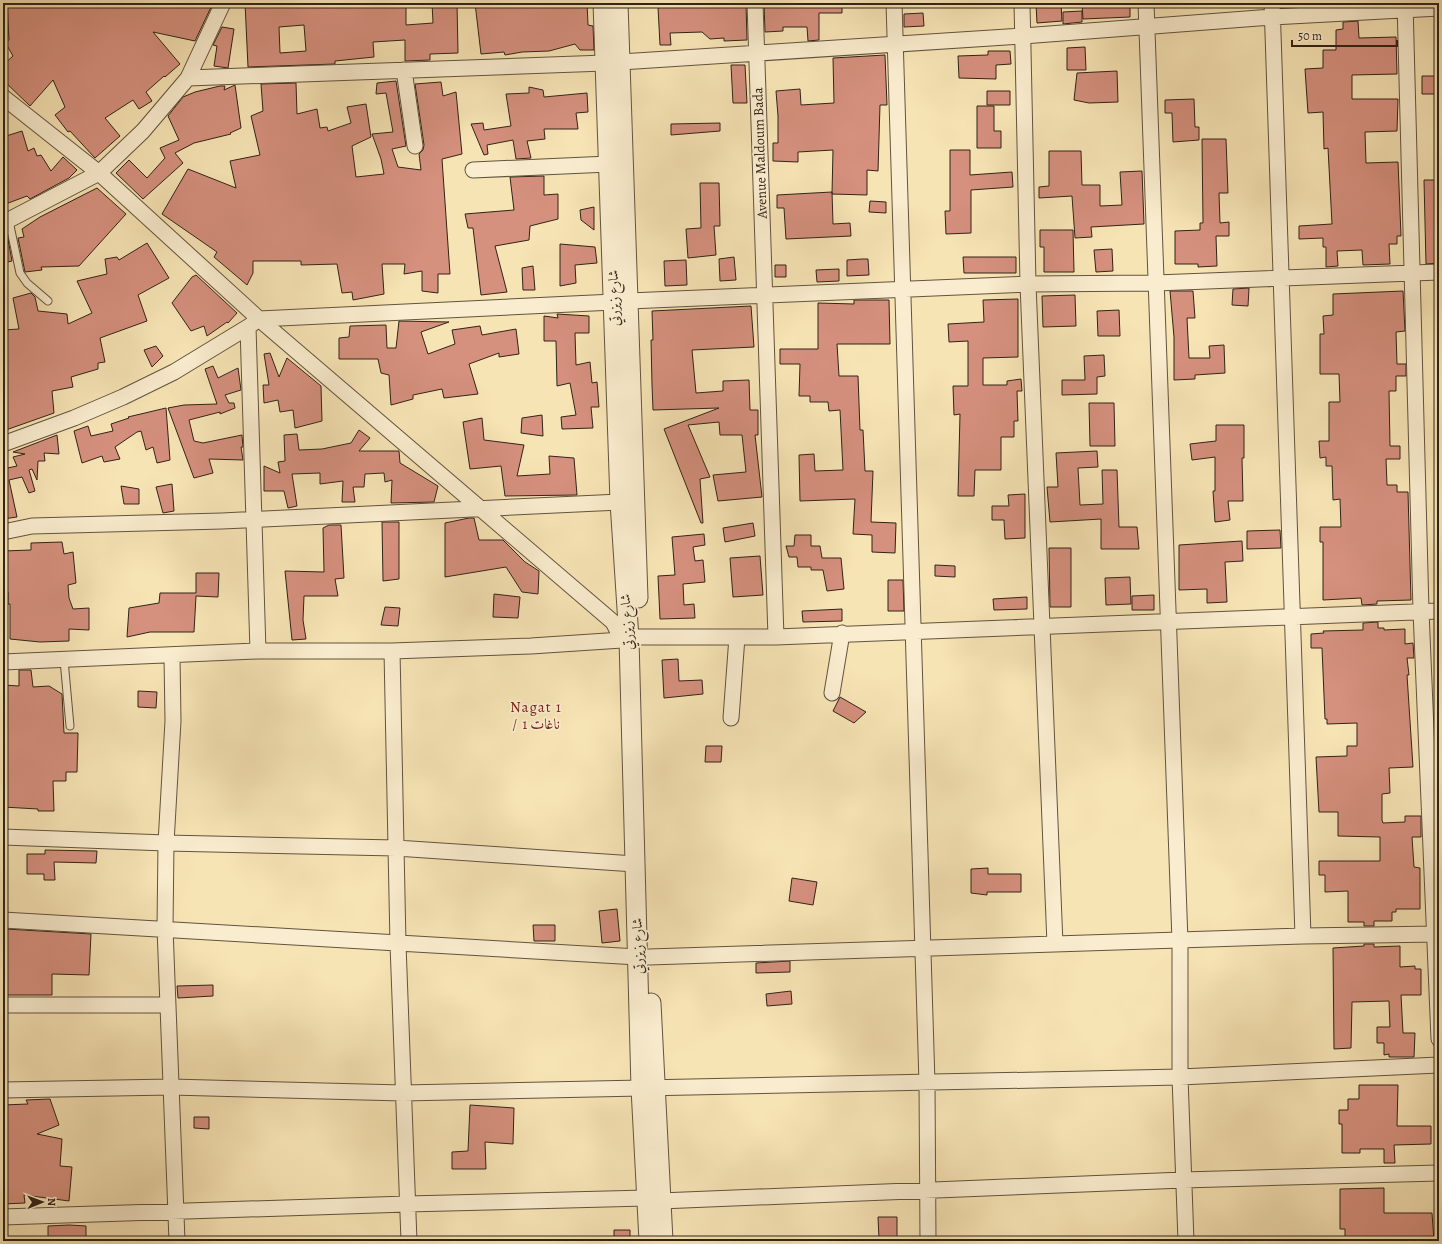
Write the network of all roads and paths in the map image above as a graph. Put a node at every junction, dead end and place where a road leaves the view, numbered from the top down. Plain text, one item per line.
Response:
1 (223, 3) edge
2 (603, 3) edge
3 (618, 3) edge
4 (755, 3) edge
5 (894, 3) edge
6 (1022, 3) edge
7 (1146, 3) edge
8 (1405, 7) edge
9 (1439, 8) edge
10 (1272, 10) edge
11 (1146, 26) junction
12 (1023, 36) junction
13 (895, 44) junction
14 (757, 52) junction
15 (613, 62) junction
16 (404, 70) junction
17 (188, 78) junction
18 (3, 97) edge
19 (415, 146) dead end
20 (609, 164) junction
21 (473, 170) dead end
22 (99, 173) junction
23 (6, 222) edge
24 (1439, 272) edge
25 (1412, 273) junction
26 (1281, 277) junction
27 (1156, 283) junction
28 (1028, 284) junction
29 (902, 289) junction
30 (765, 299) junction
31 (48, 301) dead end
32 (622, 302) junction
33 (254, 323) junction
34 (3, 444) edge
35 (620, 502) junction
36 (481, 509) junction
37 (254, 520) junction
38 (3, 532) edge
39 (1421, 611) junction
40 (1439, 611) edge
41 (1294, 617) junction
42 (1169, 620) junction
43 (1043, 625) junction
44 (914, 630) junction
45 (842, 633) junction
46 (737, 637) junction
47 (776, 637) junction
48 (630, 639) junction
49 (258, 651) junction
50 (392, 651) junction
51 (172, 656) junction
52 (64, 660) junction
53 (3, 662) edge
54 (832, 693) dead end
55 (731, 718) dead end
56 (70, 726) dead end
57 (3, 837) edge
58 (166, 843) junction
59 (396, 848) junction
60 (635, 864) junction
61 (3, 920) edge
62 (165, 928) junction
63 (1436, 934) edge
64 (1303, 936) junction
65 (1180, 941) junction
66 (398, 944) junction
67 (1055, 944) junction
68 (922, 948) junction
69 (644, 957) junction
70 (3, 1005) edge
71 (167, 1005) junction
72 (1439, 1039) edge
73 (1439, 1065) edge
74 (1180, 1077) junction
75 (927, 1083) junction
76 (171, 1087) junction
77 (648, 1088) junction
78 (3, 1090) edge
79 (403, 1093) junction
80 (1439, 1173) edge
81 (1183, 1180) junction
82 (928, 1190) junction
83 (653, 1200) junction
84 (407, 1204) junction
85 (175, 1211) junction
86 (3, 1217) edge
87 (177, 1241) edge
88 (409, 1241) edge
89 (649, 1241) edge
90 (663, 1241) edge
91 (928, 1241) edge
92 (1186, 1241) edge

1 - 17 street
2 - 15 street, شارع زيزرتي
3 - 15 street, شارع زيزرتي
4 - 14 street, Avenue Maldoum Bada
5 - 13 street
6 - 12 street
7 - 11 street
8 - 9 street
8 - 10 street
8 - 25 street
10 - 11 street
10 - 26 street
11 - 12 street
11 - 27 street
12 - 13 street
12 - 28 street
13 - 14 street
13 - 29 street
14 - 15 street
14 - 30 street, Avenue Maldoum Bada
15 - 16 street
15 - 20 street, شارع زيزرتي
15 - 32 street, شارع زيزرتي
16 - 17 street
16 - 19 street
17 - 22 street
18 - 22 street
20 - 21 street
20 - 32 street, شارع زيزرتي
22 - 23 street
22 - 33 street
23 - 31 lane
24 - 25 street
25 - 26 street
25 - 39 street
26 - 27 street
26 - 41 street
27 - 28 street
27 - 42 street
28 - 29 street
28 - 43 street
29 - 30 street
29 - 44 street
30 - 32 street
30 - 47 street, Avenue Maldoum Bada
32 - 33 street
32 - 35 street, شارع زيزرتي
32 - 48 street, شارع زيزرتي
33 - 34 street
33 - 36 street
33 - 37 street
35 - 36 street
35 - 48 street, شارع زيزرتي
36 - 37 street
36 - 48 street
37 - 38 street
37 - 49 street
39 - 40 street
39 - 41 street
39 - 63 street
41 - 42 street
41 - 64 street
42 - 43 street
42 - 65 street
43 - 44 street
43 - 67 street
44 - 45 street
44 - 68 street
45 - 47 street
45 - 54 street
46 - 47 street
46 - 48 street
46 - 55 street
48 - 50 street
48 - 60 street, شارع زيزرتي
48 - 69 street, شارع زيزرتي
49 - 50 street
49 - 51 street
50 - 59 street
51 - 52 street
51 - 58 street
52 - 53 street
52 - 56 lane
57 - 58 street
58 - 59 street
58 - 62 street
59 - 60 street
59 - 66 street
60 - 69 street, شارع زيزرتي
61 - 62 street
62 - 66 street
62 - 71 street
63 - 64 street
63 - 72 street
64 - 65 street
65 - 67 street
65 - 74 street
66 - 69 street
66 - 79 street
67 - 68 street
68 - 69 street
68 - 75 street
69 - 77 street, شارع زيزرتي
70 - 71 street
71 - 76 street
73 - 74 street
74 - 75 street
74 - 81 street
75 - 77 street
75 - 82 street
76 - 78 street
76 - 79 street
76 - 85 street
77 - 79 street
77 - 83 street, شارع زيزرتي
79 - 84 street
80 - 81 street
81 - 82 street
81 - 92 street
82 - 83 street
82 - 91 street
83 - 84 street
83 - 89 street, شارع زيزرتي
83 - 90 street, شارع زيزرتي
84 - 85 street
84 - 88 street
85 - 86 street
85 - 87 street

